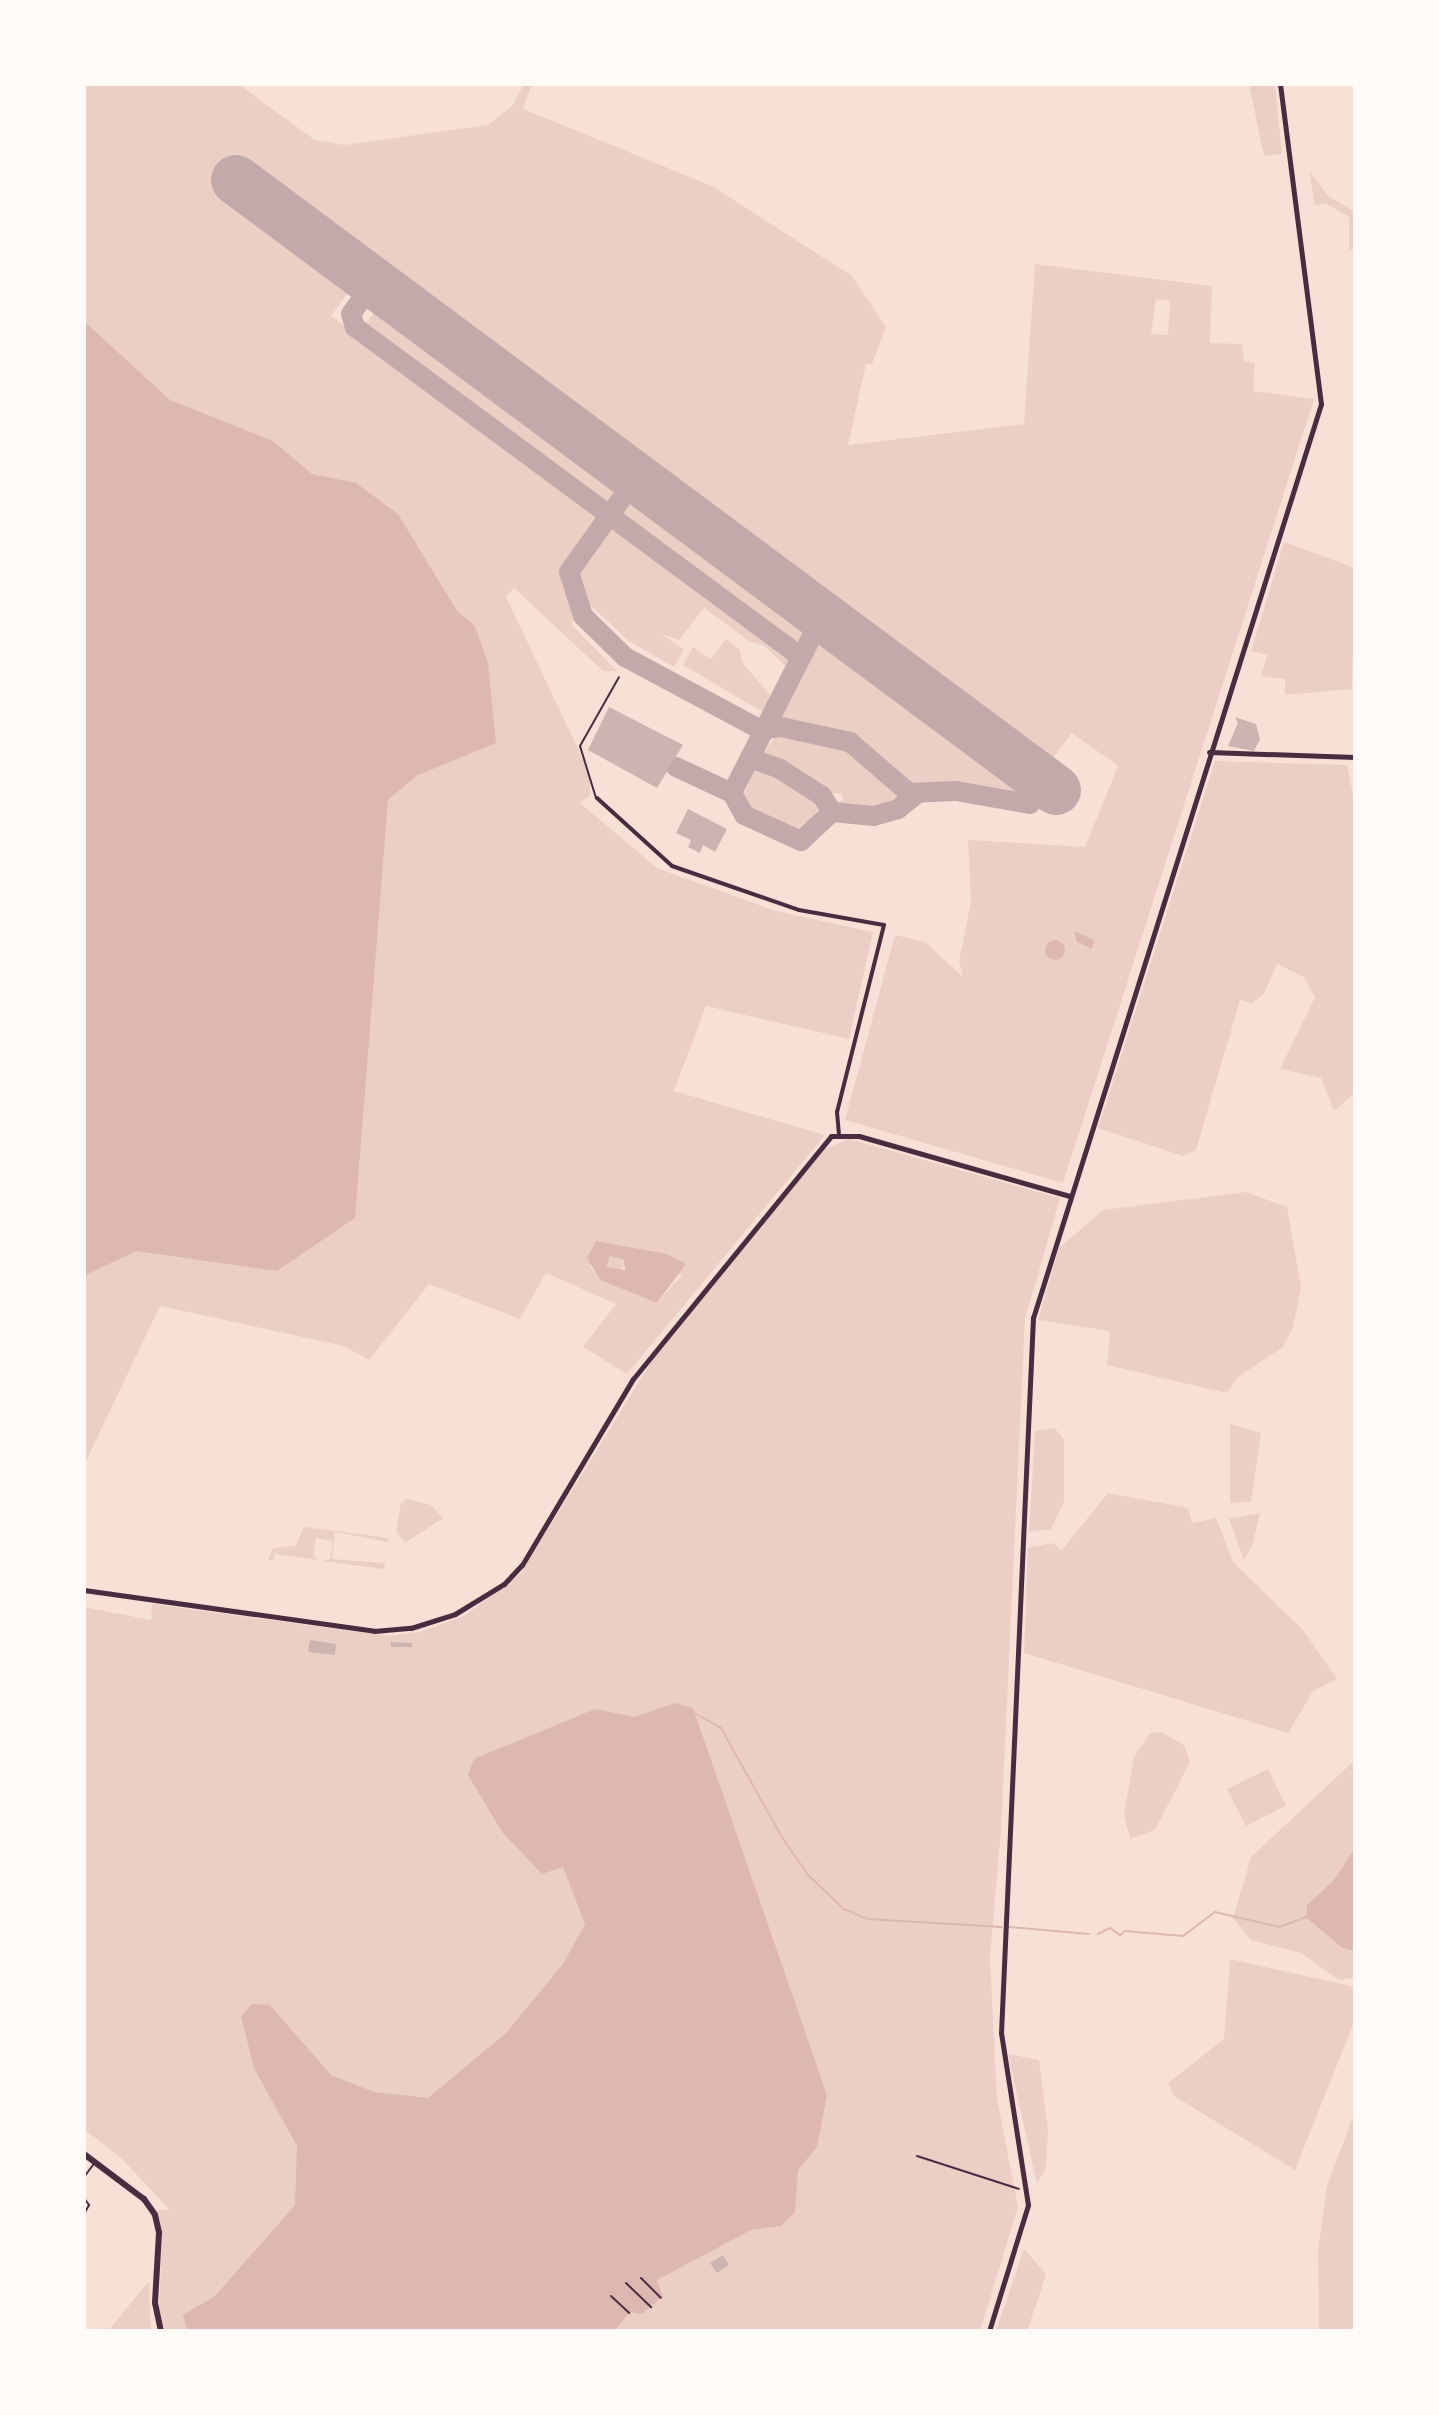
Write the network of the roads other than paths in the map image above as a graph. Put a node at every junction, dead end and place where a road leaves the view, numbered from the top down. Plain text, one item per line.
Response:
1 (1280, 84) edge
2 (619, 677) dead end
3 (1209, 752) junction
4 (1355, 757) edge
5 (597, 798) joint
6 (839, 1133) junction
7 (1070, 1196) junction
8 (84, 1590) edge
9 (84, 2154) edge
10 (917, 2156) dead end
11 (95, 2162) junction
12 (84, 2177) edge
13 (1019, 2189) dead end
14 (84, 2198) edge
15 (84, 2214) edge
16 (161, 2331) edge
17 (989, 2331) edge

1 - 3 street
2 - 5 lane
3 - 4 street
3 - 7 street
5 - 6 street
6 - 7 street
6 - 8 street
7 - 17 street
9 - 11 main road
10 - 13 lane
11 - 12 lane
11 - 16 main road
14 - 15 lane

